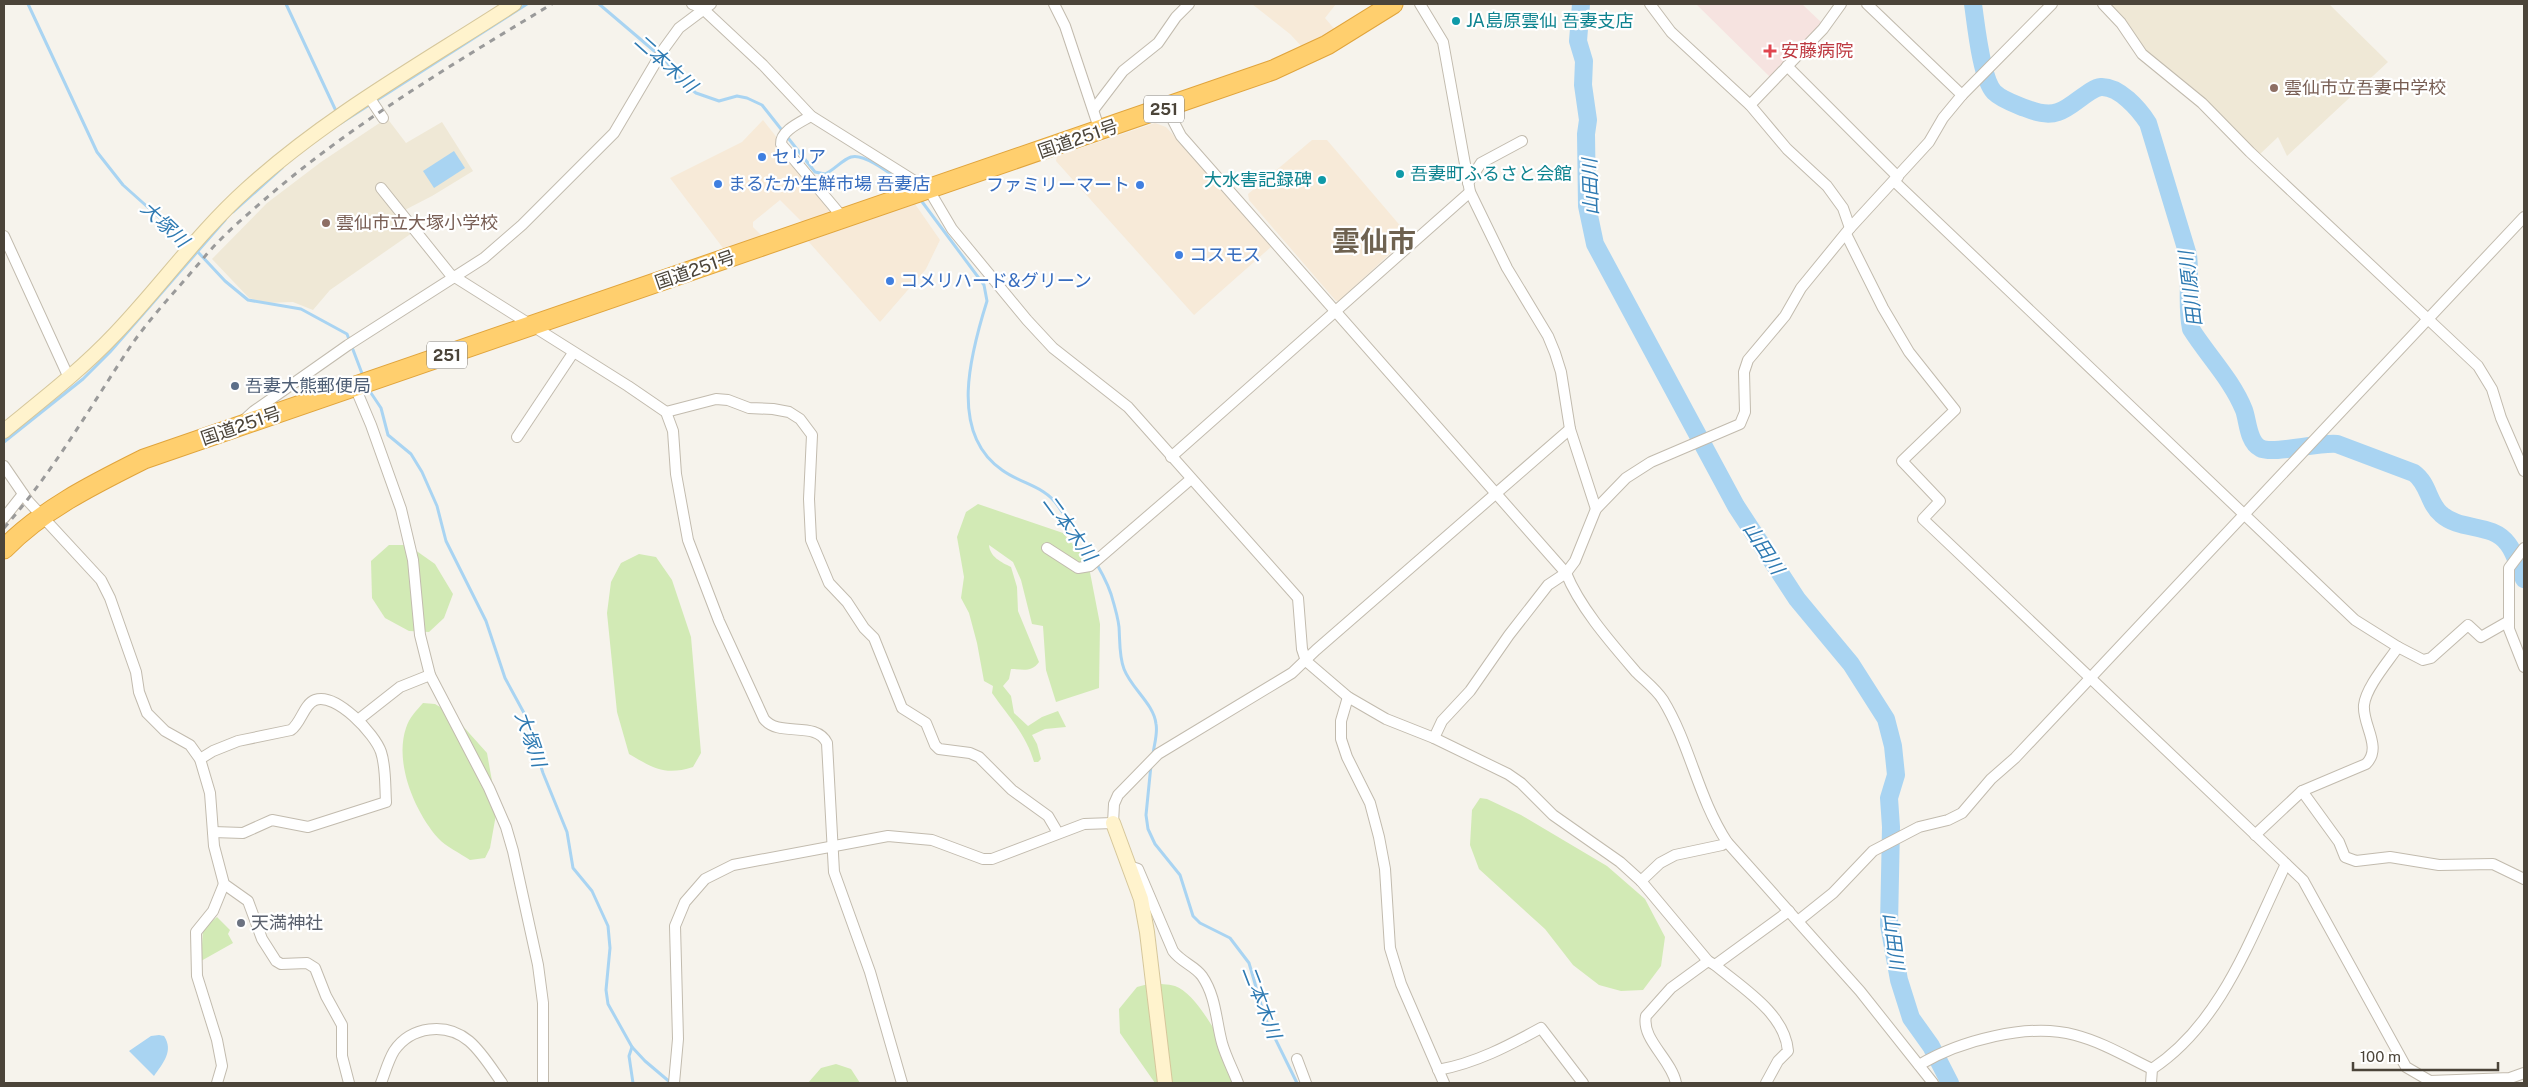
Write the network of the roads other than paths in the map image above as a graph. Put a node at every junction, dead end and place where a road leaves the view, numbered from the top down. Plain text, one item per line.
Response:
1 (514, 4) edge
2 (1054, 4) edge
3 (1189, 4) edge
4 (1393, 4) edge
5 (1420, 4) edge
6 (1650, 4) edge
7 (1841, 4) edge
8 (1867, 4) edge
9 (2052, 4) edge
10 (2103, 4) edge
11 (702, 5) edge
12 (1787, 66) junction
13 (1962, 95) junction
14 (369, 98) junction
15 (1750, 105) junction
16 (1094, 109) junction
17 (1167, 109) junction
18 (811, 116) junction
19 (383, 118) dead end
20 (1100, 131) junction
21 (1522, 141) dead end
22 (1896, 179) junction
23 (381, 188) dead end
24 (1469, 188) junction
25 (920, 192) junction
26 (2524, 217) edge
27 (844, 219) junction
28 (1848, 231) junction
29 (4, 236) edge
30 (453, 276) junction
31 (1336, 310) junction
32 (2429, 321) junction
33 (530, 326) junction
34 (573, 353) junction
35 (69, 378) junction
36 (355, 387) junction
37 (666, 412) junction
38 (241, 426) junction
39 (1570, 429) junction
40 (4, 431) edge
41 (517, 437) dead end
42 (1171, 456) junction
43 (4, 466) edge
44 (2524, 471) edge
45 (1191, 479) junction
46 (679, 489) junction
47 (23, 494) junction
48 (1496, 494) junction
49 (1596, 509) junction
50 (43, 515) junction
51 (2245, 515) junction
52 (4, 518) edge
53 (683, 545) dead end
54 (1047, 548) dead end
55 (4, 549) edge
56 (2518, 555) edge
57 (1566, 573) junction
58 (2509, 621) junction
59 (2398, 647) junction
60 (1306, 661) junction
61 (2524, 667) edge
62 (430, 675) junction
63 (2091, 678) junction
64 (1348, 696) junction
65 (358, 720) junction
66 (1434, 738) junction
67 (200, 759) junction
68 (2302, 791) junction
69 (1113, 823) junction
70 (213, 832) junction
71 (1058, 833) junction
72 (2255, 836) junction
73 (1727, 842) junction
74 (834, 845) junction
75 (2286, 864) junction
76 (1130, 866) junction
77 (2524, 879) edge
78 (1641, 881) junction
79 (224, 884) junction
80 (1789, 911) junction
81 (1798, 921) junction
82 (1711, 963) junction
83 (1297, 1059) dead end
84 (1922, 1063) junction
85 (2152, 1069) junction
86 (1438, 1070) junction
87 (2524, 1073) edge
88 (674, 1082) edge
89 (1167, 1082) edge
90 (2430, 1082) edge
91 (217, 1083) edge
92 (348, 1083) edge
93 (380, 1083) edge
94 (502, 1083) edge
95 (544, 1083) edge
96 (902, 1083) edge
97 (1238, 1083) edge
98 (1306, 1083) edge
99 (1444, 1083) edge
100 (1583, 1083) edge
101 (1676, 1083) edge
102 (1766, 1083) edge
103 (1933, 1083) edge
104 (2151, 1083) edge

1 - 14 street
2 - 16 street
3 - 16 street
4 - 17 highway, 国道251号 / 251
5 - 24 street
6 - 15 street
7 - 12 street
8 - 13 street
9 - 13 street
10 - 32 street
11 - 18 street
11 - 30 street
12 - 15 street
12 - 22 street
13 - 22 street
14 - 19 street
14 - 35 street
15 - 28 street
16 - 20 street
17 - 20 highway, 国道251号 / 251
17 - 31 street
18 - 25 street
18 - 27 street
20 - 25 highway, 国道251号 / 251
21 - 24 street
22 - 28 street
22 - 51 street
23 - 30 street
24 - 31 street
24 - 39 street
25 - 27 highway, 国道251号 / 251
25 - 42 street
26 - 32 street
27 - 33 highway, 国道251号 / 251
28 - 49 street
28 - 63 street
29 - 35 street
30 - 33 street
30 - 38 street
31 - 42 street
31 - 48 street
32 - 44 street
32 - 51 street
33 - 34 street
33 - 36 highway, 国道251号 / 251
34 - 37 street
34 - 41 street
35 - 40 street
36 - 38 highway, 国道251号 / 251
36 - 62 street
37 - 46 street
37 - 71 street
38 - 50 highway, 国道251号 / 251
39 - 48 street
39 - 49 street
42 - 45 street
43 - 47 street
45 - 54 street
45 - 60 street
46 - 53 street
46 - 74 street
47 - 50 street
47 - 52 street
48 - 57 street
48 - 60 street
49 - 57 street
50 - 55 highway, 国道251号 / 251
50 - 67 street
51 - 59 street
51 - 63 street
56 - 58 street
57 - 66 street
57 - 73 street
58 - 59 street
58 - 61 street
59 - 68 street
60 - 64 street
60 - 69 street
62 - 65 street
62 - 95 street
63 - 72 street
63 - 81 street
64 - 66 street
64 - 86 street
65 - 67 street
65 - 70 street
66 - 78 street
67 - 70 street
68 - 72 street
68 - 77 street
69 - 71 street
69 - 76 street
70 - 79 street
71 - 74 street
72 - 75 street
73 - 78 street
73 - 80 street
74 - 88 street
74 - 96 street
75 - 85 street
75 - 90 street
76 - 89 street
76 - 97 street
78 - 82 street
79 - 91 street
79 - 92 street
80 - 81 street
80 - 82 street
81 - 84 street
82 - 101 street
82 - 102 street
83 - 98 street
84 - 85 street
84 - 103 street
85 - 104 street
86 - 99 street
86 - 100 street
87 - 90 street
93 - 94 street

